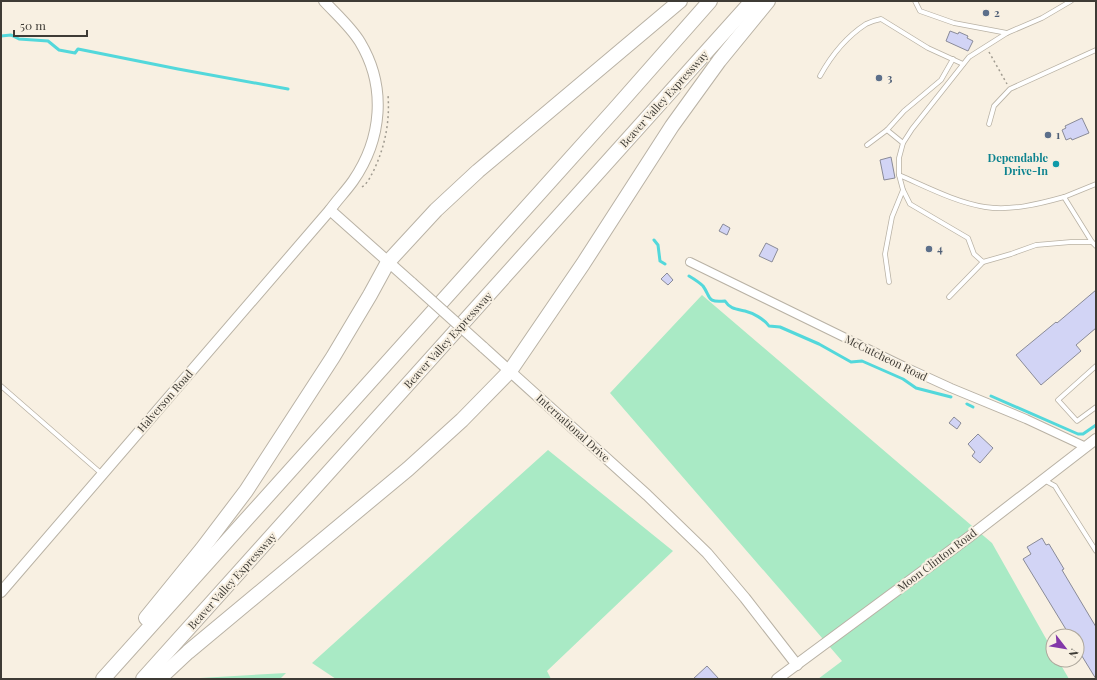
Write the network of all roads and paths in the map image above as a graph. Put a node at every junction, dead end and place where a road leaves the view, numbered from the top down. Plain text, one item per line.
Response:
1 (324, 1) edge
2 (680, 1) edge
3 (710, 1) edge
4 (752, 1) edge
5 (768, 1) edge
6 (915, 1) edge
7 (1071, 1) edge
8 (1007, 33) junction
9 (985, 46) junction
10 (1096, 50) edge
11 (953, 59) junction
12 (963, 64) junction
13 (820, 76) dead end
14 (1010, 89) junction
15 (989, 124) dead end
16 (887, 130) junction
17 (903, 142) junction
18 (867, 145) dead end
19 (899, 175) junction
20 (1096, 184) edge
21 (903, 190) junction
22 (1064, 197) junction
23 (330, 210) junction
24 (1094, 244) edge
25 (388, 262) junction
26 (690, 262) dead end
27 (983, 262) junction
28 (889, 282) dead end
29 (949, 297) dead end
30 (1096, 366) edge
31 (510, 371) junction
32 (1, 386) edge
33 (1096, 407) edge
34 (1096, 439) edge
35 (1086, 447) junction
36 (102, 474) junction
37 (1044, 480) junction
38 (1096, 551) edge
39 (1, 592) edge
40 (797, 665) junction
41 (95, 679) edge
42 (103, 679) edge
43 (144, 679) edge
44 (159, 679) edge
45 (777, 679) edge

1 - 23 street, Halverson Road
2 - 25 highway
3 - 42 highway
4 - 43 highway, Beaver Valley Expressway
5 - 31 highway
6 - 8 lane
7 - 8 lane
8 - 9 lane
9 - 12 lane
9 - 14 path
10 - 14 lane
11 - 12 lane
11 - 13 lane
11 - 16 lane
12 - 17 lane
14 - 15 lane
16 - 17 lane
16 - 18 lane
17 - 19 lane
19 - 21 lane
19 - 22 lane
20 - 22 lane
21 - 27 lane
21 - 28 lane
22 - 24 lane
23 - 25 street, International Drive
23 - 36 street, Halverson Road
24 - 27 lane
25 - 31 street, International Drive, bridge
25 - 41 highway
26 - 35 street, McCutcheon Road
27 - 29 lane
30 - 33 lane
31 - 40 street, International Drive
31 - 44 highway
32 - 36 lane
34 - 35 street, Moon Clinton Road
35 - 37 street, Moon Clinton Road
36 - 39 street, Halverson Road
37 - 38 lane
37 - 40 street, Moon Clinton Road
40 - 45 street, Moon Clinton Road

